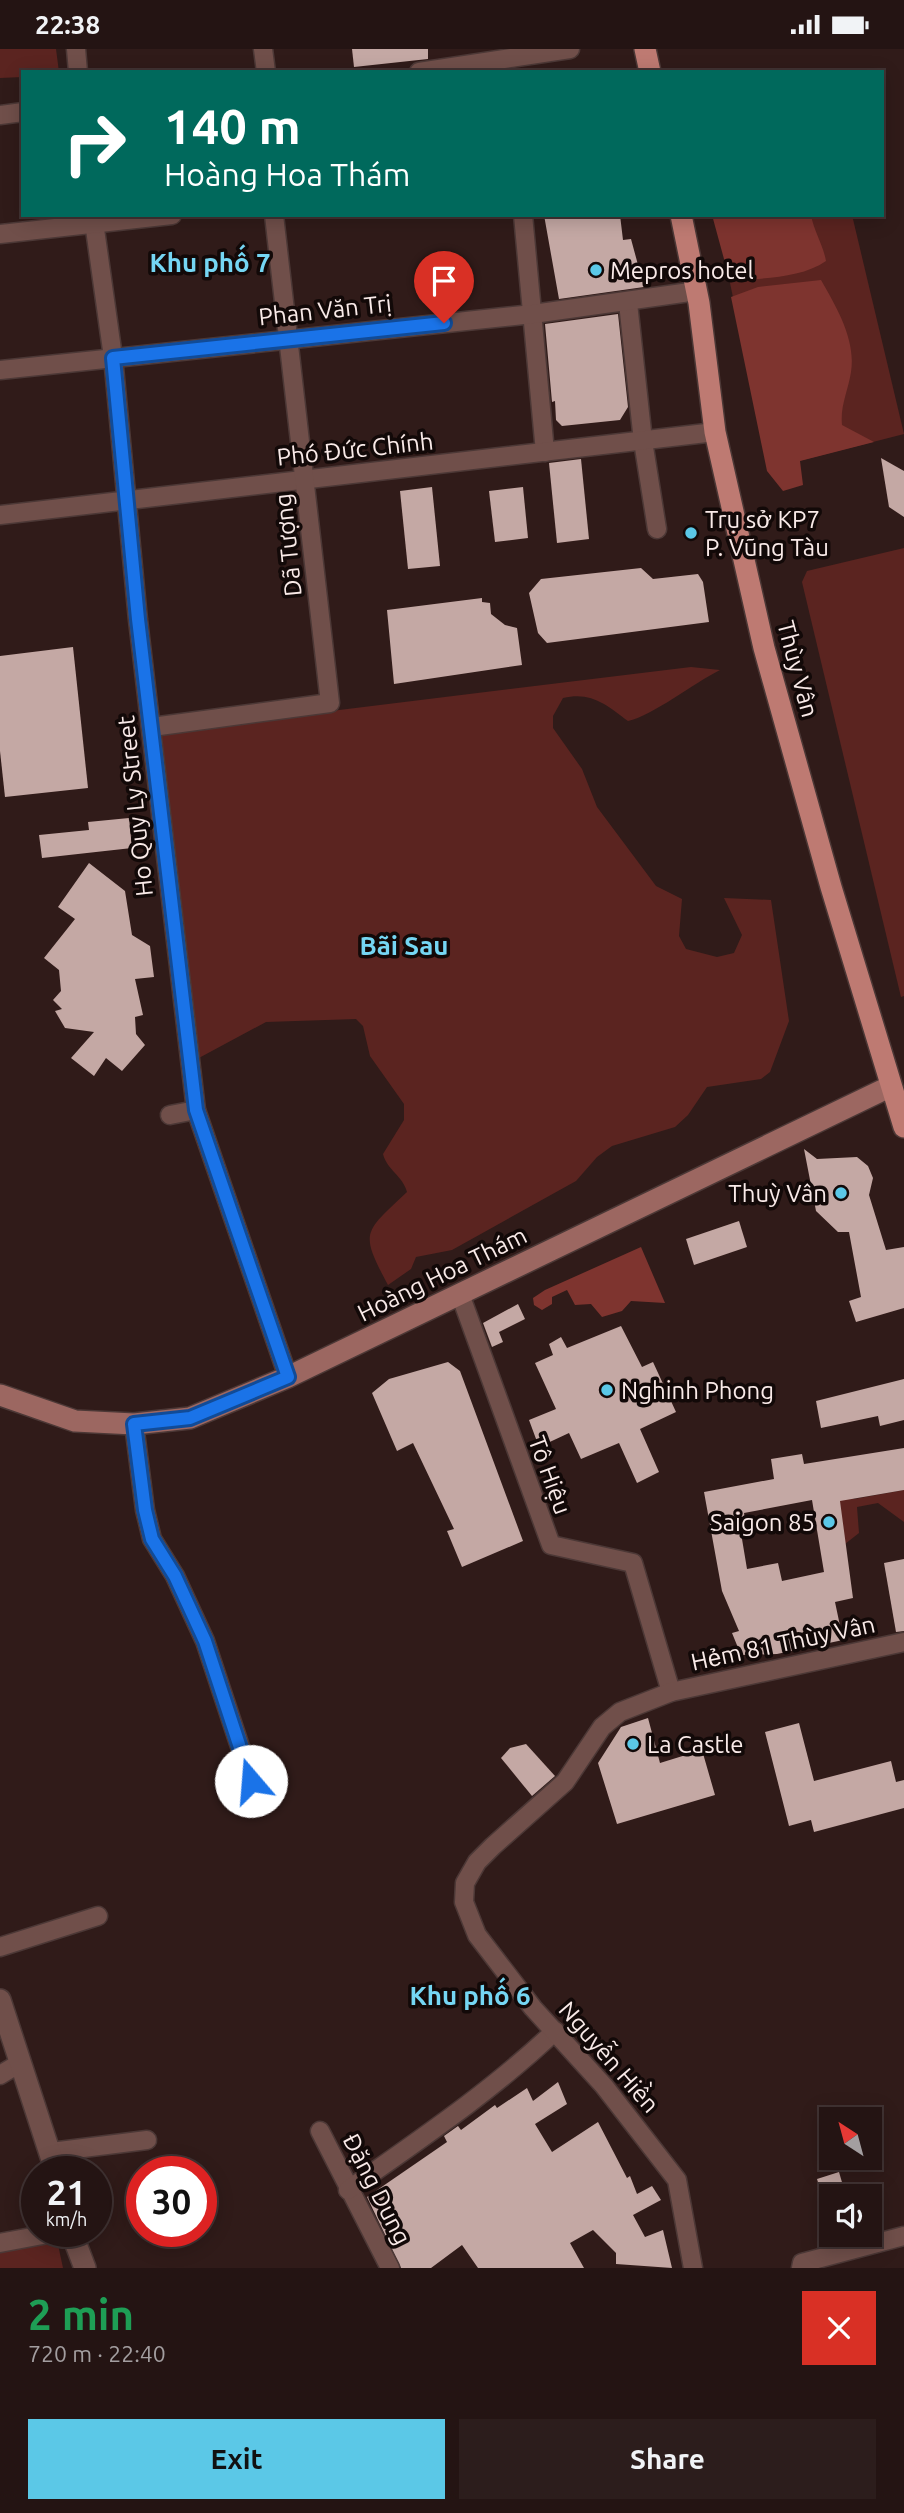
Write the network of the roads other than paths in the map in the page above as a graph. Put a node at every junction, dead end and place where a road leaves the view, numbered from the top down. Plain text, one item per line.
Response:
1 (76, 49) edge
2 (263, 49) edge
3 (570, 49) edge
4 (645, 49) edge
5 (78, 70) edge
6 (265, 70) edge
7 (432, 70) edge
8 (650, 70) edge
9 (21, 112) edge
10 (0, 115) edge
11 (132, 217) edge
12 (274, 217) edge
13 (523, 217) edge
14 (681, 217) edge
15 (93, 219) edge
16 (0, 235) edge
17 (697, 292) junction
18 (628, 303) junction
19 (533, 314) junction
20 (288, 338) junction
21 (113, 358) junction
22 (0, 370) edge
23 (715, 432) junction
24 (643, 441) junction
25 (545, 452) junction
26 (305, 479) junction
27 (127, 500) junction
28 (0, 515) edge
29 (656, 529) dead end
30 (152, 727) junction
31 (889, 1087) junction
32 (196, 1110) junction
33 (170, 1115) dead end
34 (904, 1127) edge
35 (460, 1294) junction
36 (288, 1377) junction
37 (0, 1395) edge
38 (134, 1424) junction
39 (904, 1642) edge
40 (671, 1692) junction
41 (259, 1804) dead end
42 (98, 1916) dead end
43 (0, 1947) edge
44 (0, 2000) edge
45 (555, 2031) junction
46 (20, 2063) junction
47 (0, 2075) edge
48 (320, 2131) dead end
49 (147, 2140) dead end
50 (52, 2156) edge
51 (79, 2156) edge
52 (348, 2190) junction
53 (904, 2236) edge
54 (21, 2239) edge
55 (0, 2243) edge
56 (77, 2247) edge
57 (85, 2268) edge
58 (390, 2268) edge
59 (693, 2268) edge
60 (801, 2268) edge

1 - 5 street
2 - 6 street
3 - 7 street
4 - 8 main road
9 - 10 street
11 - 15 street
12 - 20 street, Dã Tượng
13 - 19 street
14 - 17 main road, Thùy Vân
15 - 16 street
15 - 21 street, Ho Quy Ly Street
17 - 18 street, Phan Văn Trị
17 - 23 main road, Thùy Vân
18 - 19 street, Phan Văn Trị
18 - 24 street
19 - 20 street, Phan Văn Trị
19 - 25 street
20 - 21 street, Phan Văn Trị
20 - 26 street, Dã Tượng
21 - 22 street, Phan Văn Trị
21 - 27 street, Ho Quy Ly Street
23 - 24 street, Phó Đức Chính
23 - 31 main road, Thùy Vân
24 - 25 street, Phó Đức Chính
24 - 29 street
25 - 26 street, Phó Đức Chính
26 - 27 street, Phó Đức Chính
26 - 30 street, Dã Tượng
27 - 28 street, Phó Đức Chính
27 - 30 street, Ho Quy Ly Street
30 - 32 street, Ho Quy Ly Street
31 - 34 main road, Thùy Vân
31 - 35 main road, Hoàng Hoa Thám
32 - 33 street
32 - 36 street, Ho Quy Ly Street
35 - 36 main road, Hoàng Hoa Thám
35 - 40 street, Tô Hiệu
36 - 38 main road, Hoàng Hoa Thám
37 - 38 main road, Hoàng Hoa Thám
38 - 41 street
39 - 40 street, Hẻm 81 Thùy Vân
40 - 45 street, Nguyễn Hiền
42 - 43 street
44 - 46 street
45 - 52 street
45 - 59 street, Nguyễn Hiền
46 - 47 street
46 - 50 street
48 - 52 street, Đặng Dung
49 - 51 street
52 - 58 street, Đặng Dung
53 - 60 street
54 - 55 street
56 - 57 street

